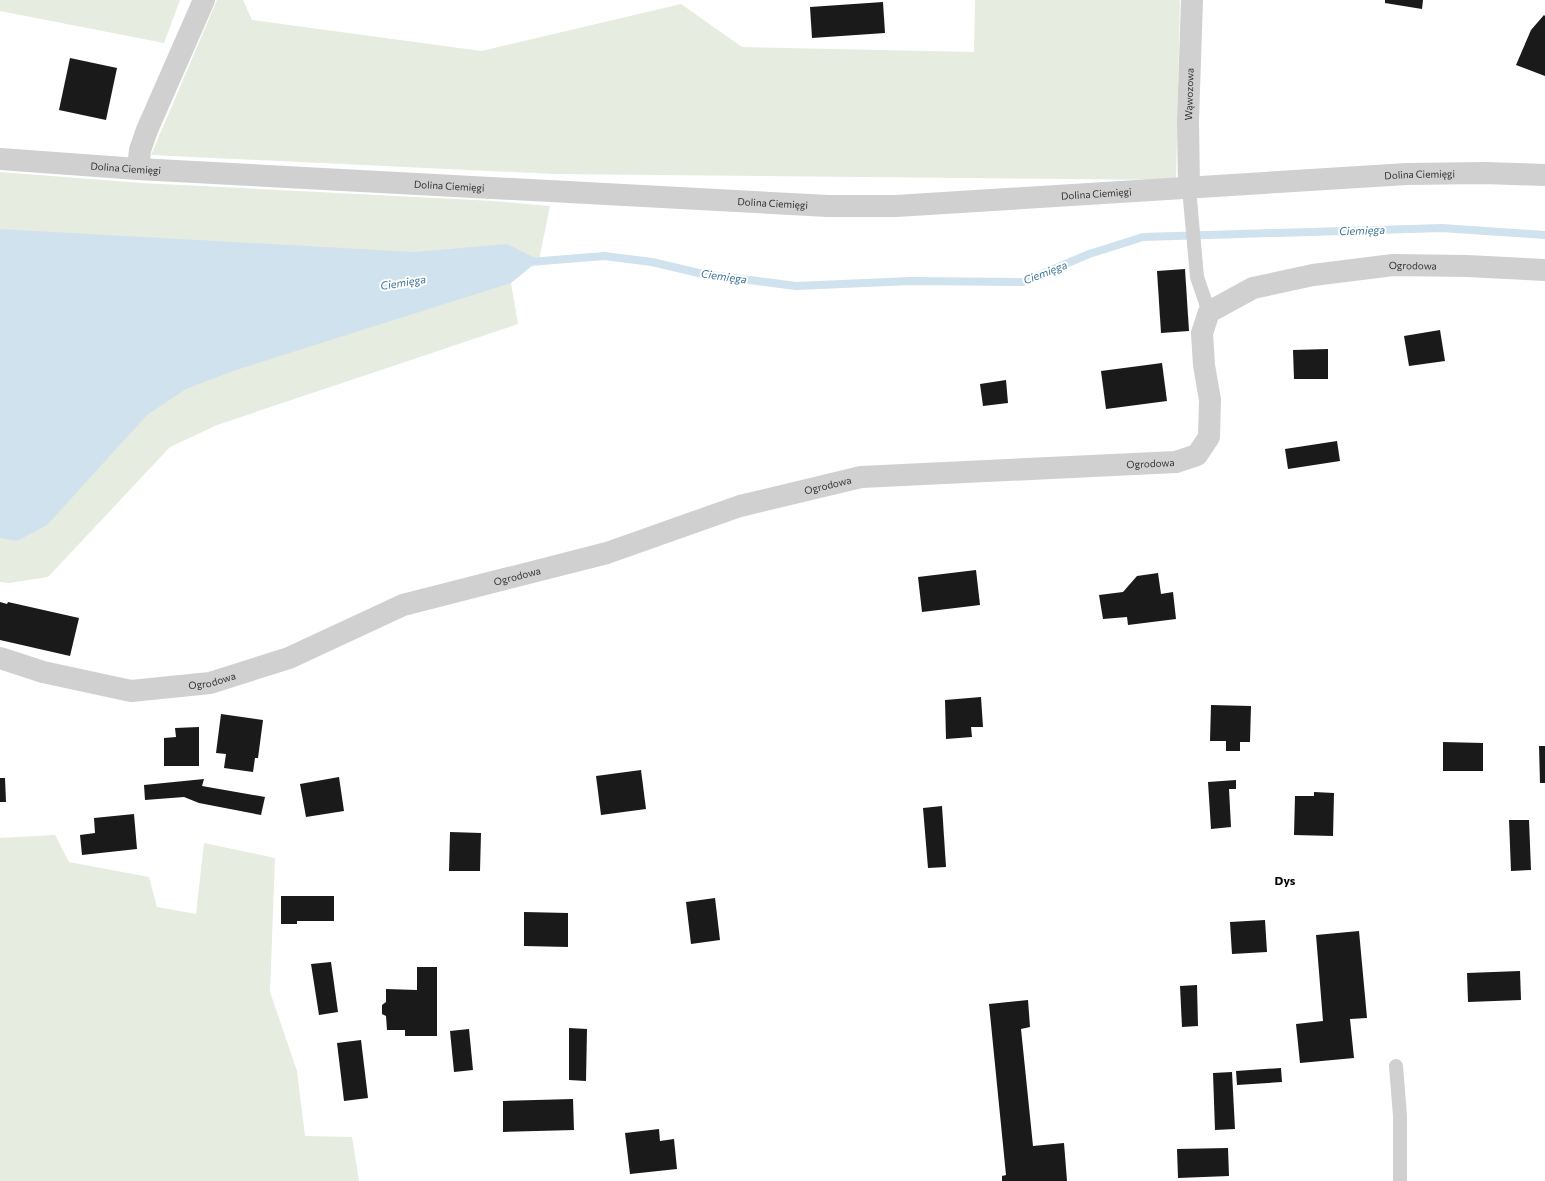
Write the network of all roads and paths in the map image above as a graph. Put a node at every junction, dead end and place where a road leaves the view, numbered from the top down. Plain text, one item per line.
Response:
1 (204, 0) edge
2 (1192, 0) edge
3 (0, 159) edge
4 (138, 169) junction
5 (1545, 175) edge
6 (1189, 188) junction
7 (1545, 270) edge
8 (1209, 312) junction
9 (0, 658) edge
10 (1396, 1066) dead end
11 (1400, 1181) edge

1 - 4 street
2 - 6 street, Wąwozowa
3 - 4 street, Dolina Ciemięgi
4 - 6 street, Dolina Ciemięgi
5 - 6 street, Dolina Ciemięgi
6 - 8 lane
7 - 8 street, Ogrodowa
8 - 9 street, Ogrodowa
10 - 11 lane

